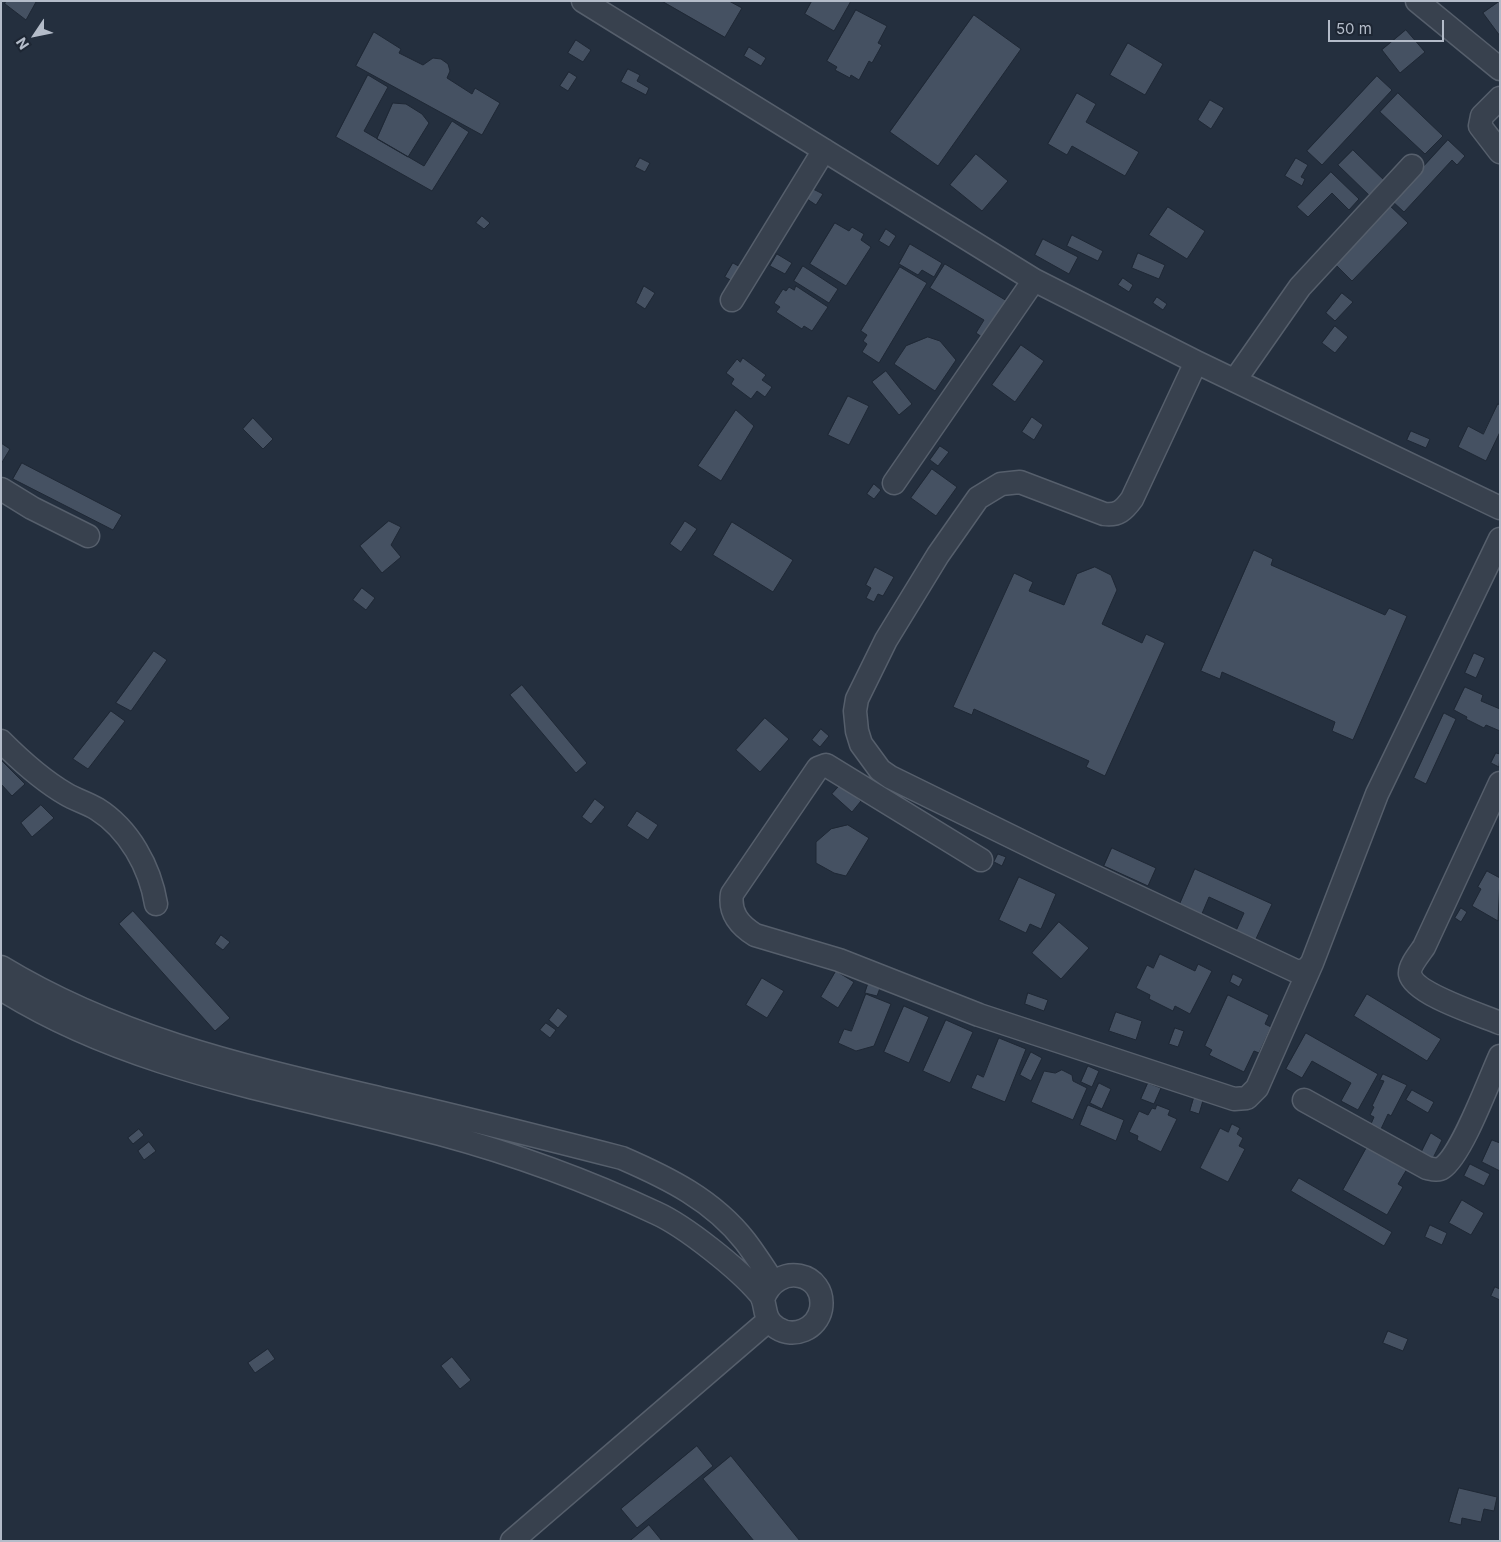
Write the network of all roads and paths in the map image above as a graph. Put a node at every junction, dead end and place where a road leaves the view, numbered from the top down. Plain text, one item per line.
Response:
1 (584, 1) edge
2 (1418, 1) edge
3 (1500, 69) edge
4 (1500, 98) edge
5 (824, 150) junction
6 (1500, 152) edge
7 (1412, 166) dead end
8 (1034, 280) junction
9 (732, 300) dead end
10 (1196, 362) junction
11 (1235, 380) junction
12 (894, 483) dead end
13 (1, 488) edge
14 (1500, 508) edge
15 (88, 536) dead end
16 (1500, 539) edge
17 (1, 741) edge
18 (1500, 783) edge
19 (981, 860) dead end
20 (156, 904) dead end
21 (1312, 964) junction
22 (1, 967) edge
23 (1, 989) edge
24 (1500, 1024) edge
25 (1500, 1056) edge
26 (1304, 1100) dead end
27 (768, 1290) junction
28 (769, 1320) junction
29 (512, 1541) edge

1 - 5 street
2 - 3 street
4 - 6 street
5 - 8 street
5 - 9 street
7 - 11 street
8 - 10 street
8 - 12 street
10 - 11 street
10 - 21 street
11 - 14 street
13 - 15 street
16 - 21 street
17 - 20 street
18 - 24 street
19 - 21 street
22 - 27 street
23 - 27 street
25 - 26 street
27 - 28 street
27 - 28 street
28 - 29 street

